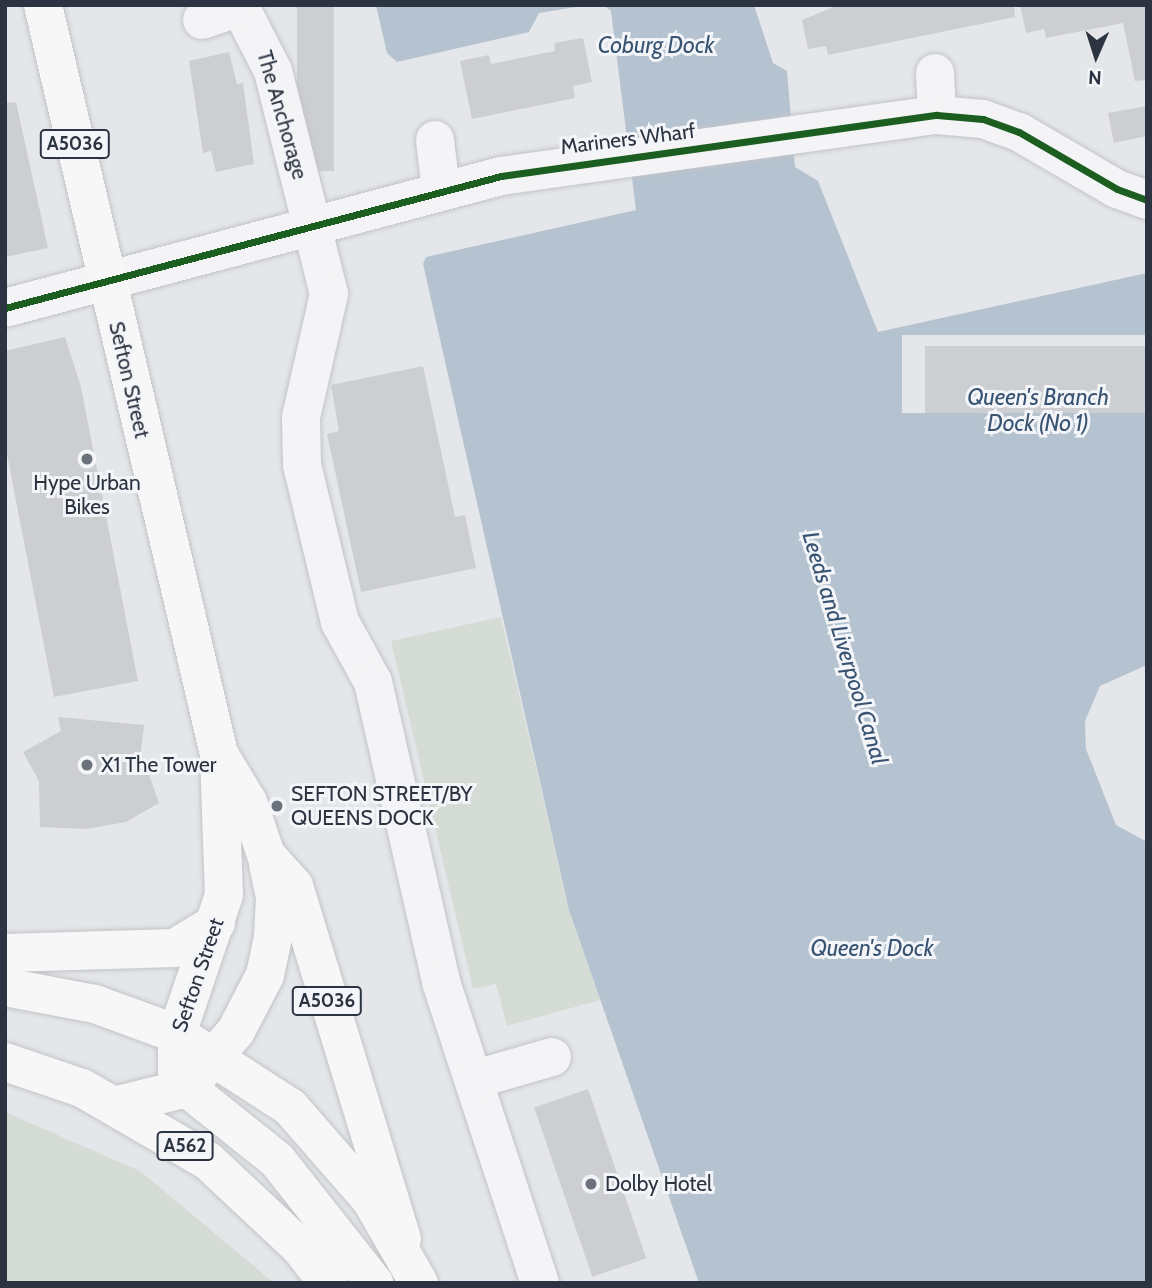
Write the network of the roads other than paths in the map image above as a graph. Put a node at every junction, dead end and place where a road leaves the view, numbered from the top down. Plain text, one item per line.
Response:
1 (43, 5) edge
2 (239, 6) edge
3 (202, 20) dead end
4 (935, 73) dead end
5 (937, 115) junction
6 (435, 140) dead end
7 (441, 190) junction
8 (1145, 200) edge
9 (1108, 218) dead end
10 (312, 229) junction
11 (107, 283) junction
12 (5, 308) edge
13 (219, 754) junction
14 (266, 855) junction
15 (216, 923) junction
16 (5, 953) edge
17 (5, 987) edge
18 (177, 1034) junction
19 (218, 1056) junction
20 (552, 1057) dead end
21 (5, 1062) edge
22 (476, 1080) junction
23 (187, 1088) junction
24 (118, 1105) junction
25 (414, 1272) edge
26 (328, 1283) edge
27 (374, 1283) edge
28 (540, 1283) edge

1 - 11 main road, Sefton Street / A5036
2 - 3 street
2 - 10 street, The Anchorage
4 - 5 street
5 - 7 street, Mariners Wharf
5 - 8 street, Mariners Wharf
6 - 7 street
7 - 10 street, Mariners Wharf
8 - 9 street
10 - 11 street, Mariners Wharf
10 - 22 street, The Anchorage
11 - 12 street, Mariners Wharf
11 - 13 main road, Sefton Street / A5036
13 - 14 main road, Sefton Street / A5036
13 - 15 main road, Sefton Street / A5036
14 - 19 main road, A5036
14 - 25 main road, Sefton Street / A5036
15 - 16 main road
15 - 18 main road, Sefton Street / A5036
17 - 18 main road
18 - 19 main road
18 - 23 main road, Sefton Street / A5036
19 - 23 main road, A5036
19 - 25 main road
20 - 22 street
21 - 24 main road, A562
22 - 28 street, The Anchorage
23 - 24 main road
23 - 27 main road, Sefton Street / A5036
24 - 26 main road, A562

